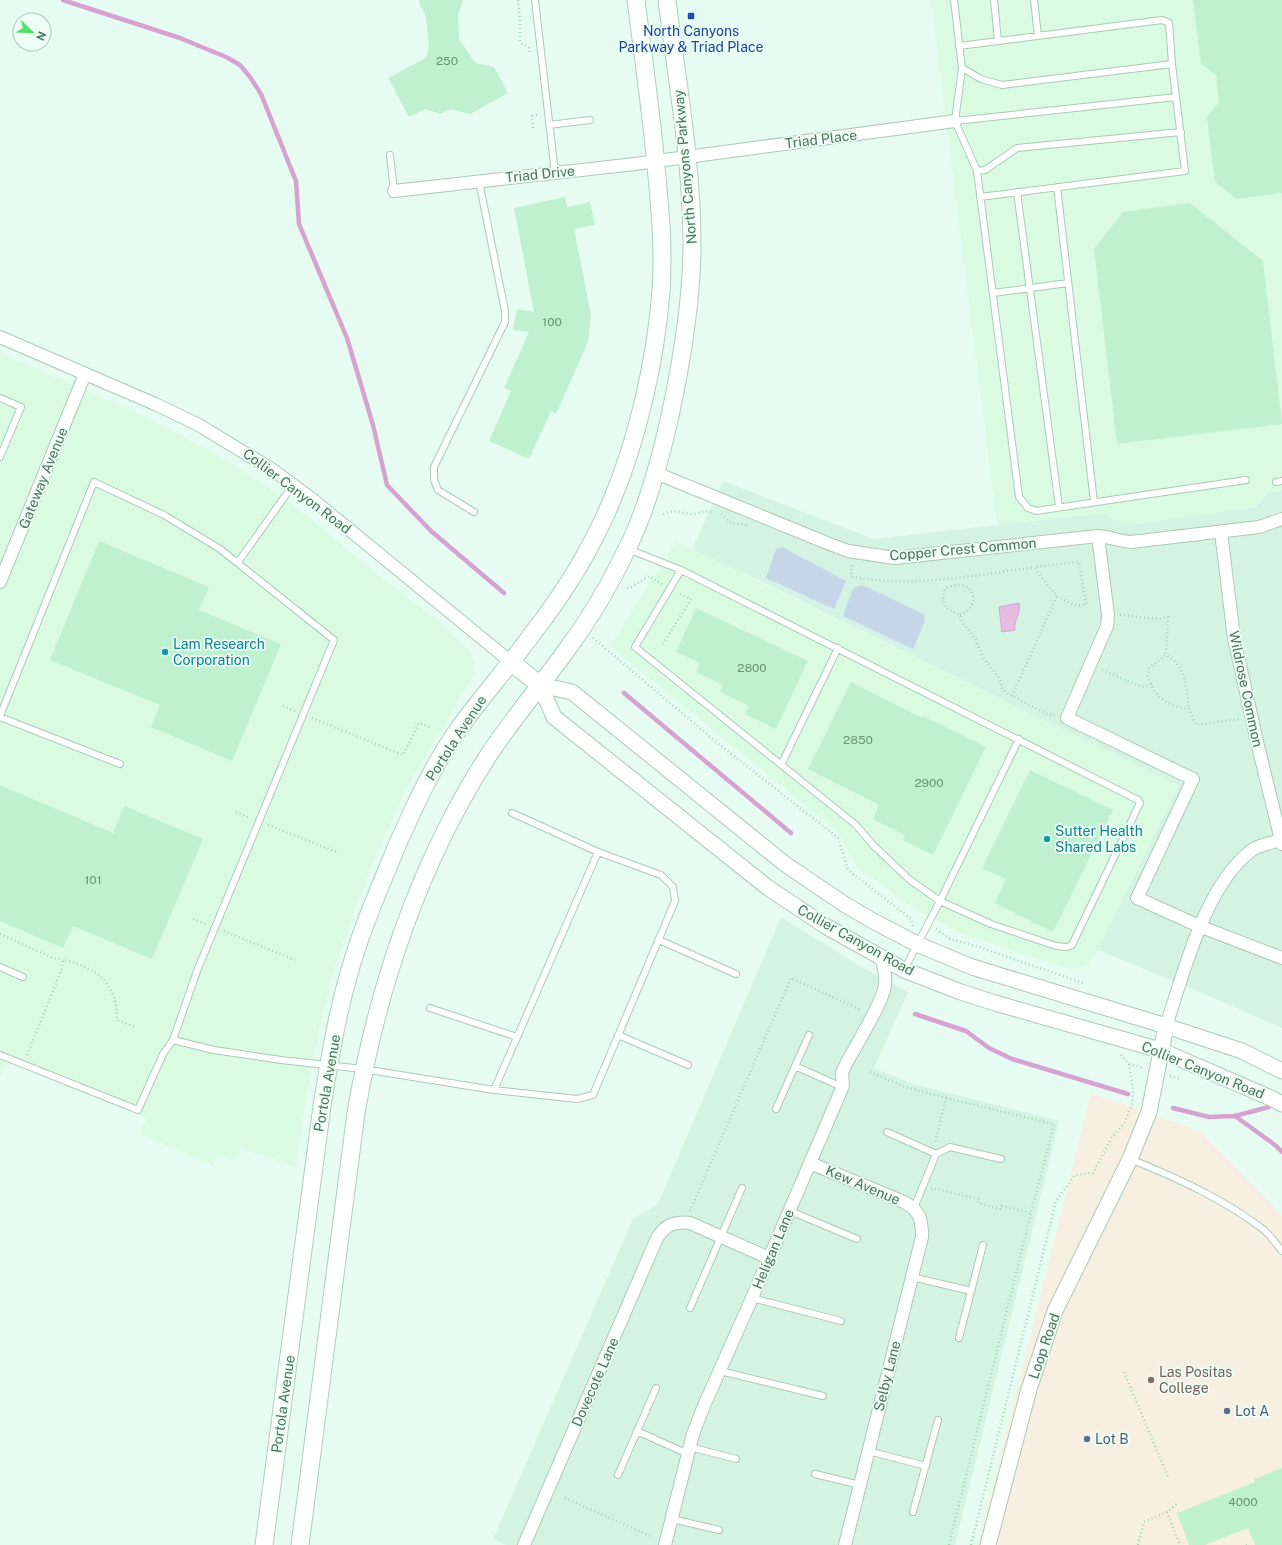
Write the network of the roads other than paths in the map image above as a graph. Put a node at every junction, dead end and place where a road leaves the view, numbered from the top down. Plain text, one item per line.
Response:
1 (535, 0) edge
2 (636, 0) edge
3 (667, 0) edge
4 (954, 0) edge
5 (994, 0) edge
6 (1034, 0) edge
7 (1038, 36) junction
8 (998, 41) junction
9 (960, 46) junction
10 (1172, 64) junction
11 (962, 68) junction
12 (1176, 97) junction
13 (590, 120) dead end
14 (955, 121) junction
15 (550, 125) junction
16 (1181, 132) junction
17 (390, 155) dead end
18 (686, 156) junction
19 (655, 161) junction
20 (977, 171) junction
21 (555, 173) junction
22 (479, 181) junction
23 (1057, 187) junction
24 (394, 191) joint
25 (1017, 192) junction
26 (980, 197) junction
27 (1068, 283) junction
28 (1030, 288) junction
29 (993, 293) junction
30 (0, 337) edge
31 (86, 374) junction
32 (0, 398) edge
33 (3, 441) edge
34 (0, 457) edge
35 (656, 473) junction
36 (1246, 480) dead end
37 (293, 485) junction
38 (1094, 502) junction
39 (1059, 507) junction
40 (474, 512) dead end
41 (1282, 519) edge
42 (1220, 532) junction
43 (1098, 536) junction
44 (627, 548) junction
45 (238, 562) junction
46 (680, 570) junction
47 (0, 582) edge
48 (838, 648) junction
49 (511, 662) junction
50 (540, 685) junction
51 (0, 716) edge
52 (1019, 739) junction
53 (120, 764) dead end
54 (781, 765) junction
55 (512, 813) dead end
56 (1281, 842) edge
57 (598, 852) junction
58 (940, 901) junction
59 (1199, 926) junction
60 (659, 940) junction
61 (917, 944) junction
62 (881, 957) junction
63 (1282, 958) edge
64 (0, 967) edge
65 (904, 970) junction
66 (736, 974) dead end
67 (23, 977) dead end
68 (430, 1008) dead end
69 (1166, 1026) junction
70 (618, 1035) junction
71 (809, 1035) dead end
72 (517, 1037) junction
73 (173, 1040) junction
74 (1160, 1050) junction
75 (0, 1055) edge
76 (328, 1065) junction
77 (688, 1065) dead end
78 (795, 1066) junction
79 (363, 1069) junction
80 (1282, 1072) edge
81 (843, 1086) junction
82 (494, 1090) junction
83 (1282, 1104) edge
84 (776, 1109) dead end
85 (887, 1132) dead end
86 (935, 1154) junction
87 (1001, 1159) dead end
88 (1130, 1159) junction
89 (810, 1163) junction
90 (742, 1188) dead end
91 (914, 1208) junction
92 (790, 1211) junction
93 (721, 1236) junction
94 (857, 1239) dead end
95 (983, 1245) dead end
96 (1282, 1251) edge
97 (769, 1258) junction
98 (912, 1276) junction
99 (971, 1292) junction
100 (752, 1298) junction
101 (690, 1308) dead end
102 (841, 1321) dead end
103 (959, 1338) dead end
104 (720, 1370) junction
105 (656, 1388) dead end
106 (822, 1396) dead end
107 (938, 1420) dead end
108 (637, 1431) junction
109 (689, 1450) junction
110 (868, 1451) junction
111 (736, 1459) dead end
112 (926, 1466) junction
113 (815, 1474) dead end
114 (618, 1475) dead end
115 (860, 1485) junction
116 (914, 1512) dead end
117 (672, 1519) junction
118 (719, 1530) dead end
119 (264, 1545) edge
120 (300, 1545) edge
121 (524, 1545) edge
122 (665, 1545) edge
123 (845, 1545) edge
124 (988, 1545) edge

1 - 15 lane
2 - 19 main road, North Canyons Parkway
3 - 18 main road, North Canyons Parkway
4 - 9 lane
5 - 8 lane
6 - 7 lane
7 - 8 lane
7 - 10 lane
8 - 9 lane
9 - 11 lane
10 - 11 lane
10 - 12 lane
11 - 14 lane
12 - 14 lane
12 - 16 lane
13 - 15 lane
14 - 18 street, Triad Place
14 - 20 lane
15 - 21 lane
16 - 20 lane
16 - 23 lane
17 - 24 lane
18 - 19 street, Triad Drive
18 - 35 main road, North Canyons Parkway
19 - 21 street, Triad Drive
19 - 49 main road, North Canyons Parkway
20 - 26 lane
21 - 22 street, Triad Drive
22 - 24 street, Triad Drive
22 - 40 lane
23 - 25 lane
23 - 27 lane
25 - 26 lane
25 - 28 lane
26 - 29 lane
27 - 28 lane
27 - 38 lane
28 - 29 lane
28 - 39 lane
29 - 39 lane
30 - 31 street, Collier Canyon Road
31 - 37 street, Collier Canyon Road
31 - 47 street, Gateway Avenue
32 - 33 lane
33 - 34 lane
35 - 43 street, Copper Crest Common
35 - 44 main road, North Canyons Parkway
36 - 38 lane
37 - 45 lane
37 - 49 street, Collier Canyon Road
38 - 39 lane
41 - 42 street, Copper Crest Common
42 - 43 street, Copper Crest Common
42 - 56 street, Wildrose Common
43 - 59 street
44 - 46 lane
44 - 50 main road, North Canyons Parkway
45 - 51 lane
45 - 73 lane
46 - 48 lane
46 - 54 lane
48 - 52 lane
48 - 54 lane
49 - 50 main road, Collier Canyon Road
49 - 76 main road, Portola Avenue
50 - 61 street, Collier Canyon Road
50 - 62 street, Collier Canyon Road
50 - 79 main road
51 - 53 lane
52 - 58 lane
52 - 58 lane
54 - 58 lane
55 - 57 lane
56 - 59 street
57 - 60 lane
57 - 72 lane
58 - 61 lane
59 - 63 street
59 - 69 street
60 - 66 lane
60 - 70 lane
61 - 65 lane
61 - 69 street, Collier Canyon Road
62 - 65 street, Collier Canyon Road
62 - 81 street, Heligan Lane
64 - 67 lane
65 - 74 street, Collier Canyon Road
68 - 72 lane
69 - 74 street, Loop Road
69 - 80 street, Collier Canyon Road
70 - 77 lane
70 - 82 lane
71 - 78 lane
72 - 82 lane
73 - 75 lane
73 - 76 lane
74 - 83 street, Collier Canyon Road
74 - 88 street, Loop Road
76 - 79 lane
76 - 119 main road, Portola Avenue
78 - 81 lane
78 - 84 lane
79 - 82 lane
79 - 120 main road
81 - 89 street, Heligan Lane
85 - 86 lane
86 - 87 lane
86 - 91 lane
88 - 96 lane
88 - 124 street, Loop Road
89 - 91 street, Kew Avenue
89 - 92 street, Heligan Lane
90 - 93 lane
91 - 98 street, Selby Lane
92 - 94 lane
92 - 97 street, Heligan Lane
93 - 97 street
93 - 101 lane
93 - 121 street, Dovecote Lane
95 - 99 lane
97 - 100 street, Heligan Lane
98 - 99 lane
98 - 110 street, Selby Lane
99 - 103 lane
100 - 102 lane
100 - 104 street, Heligan Lane
104 - 106 lane
104 - 109 street, Heligan Lane
105 - 108 lane
107 - 112 lane
108 - 109 lane
108 - 114 lane
109 - 111 lane
109 - 117 street, Heligan Lane
110 - 112 lane
110 - 115 street, Selby Lane
112 - 116 lane
113 - 115 lane
115 - 123 street, Selby Lane
117 - 118 lane
117 - 122 street, Heligan Lane

